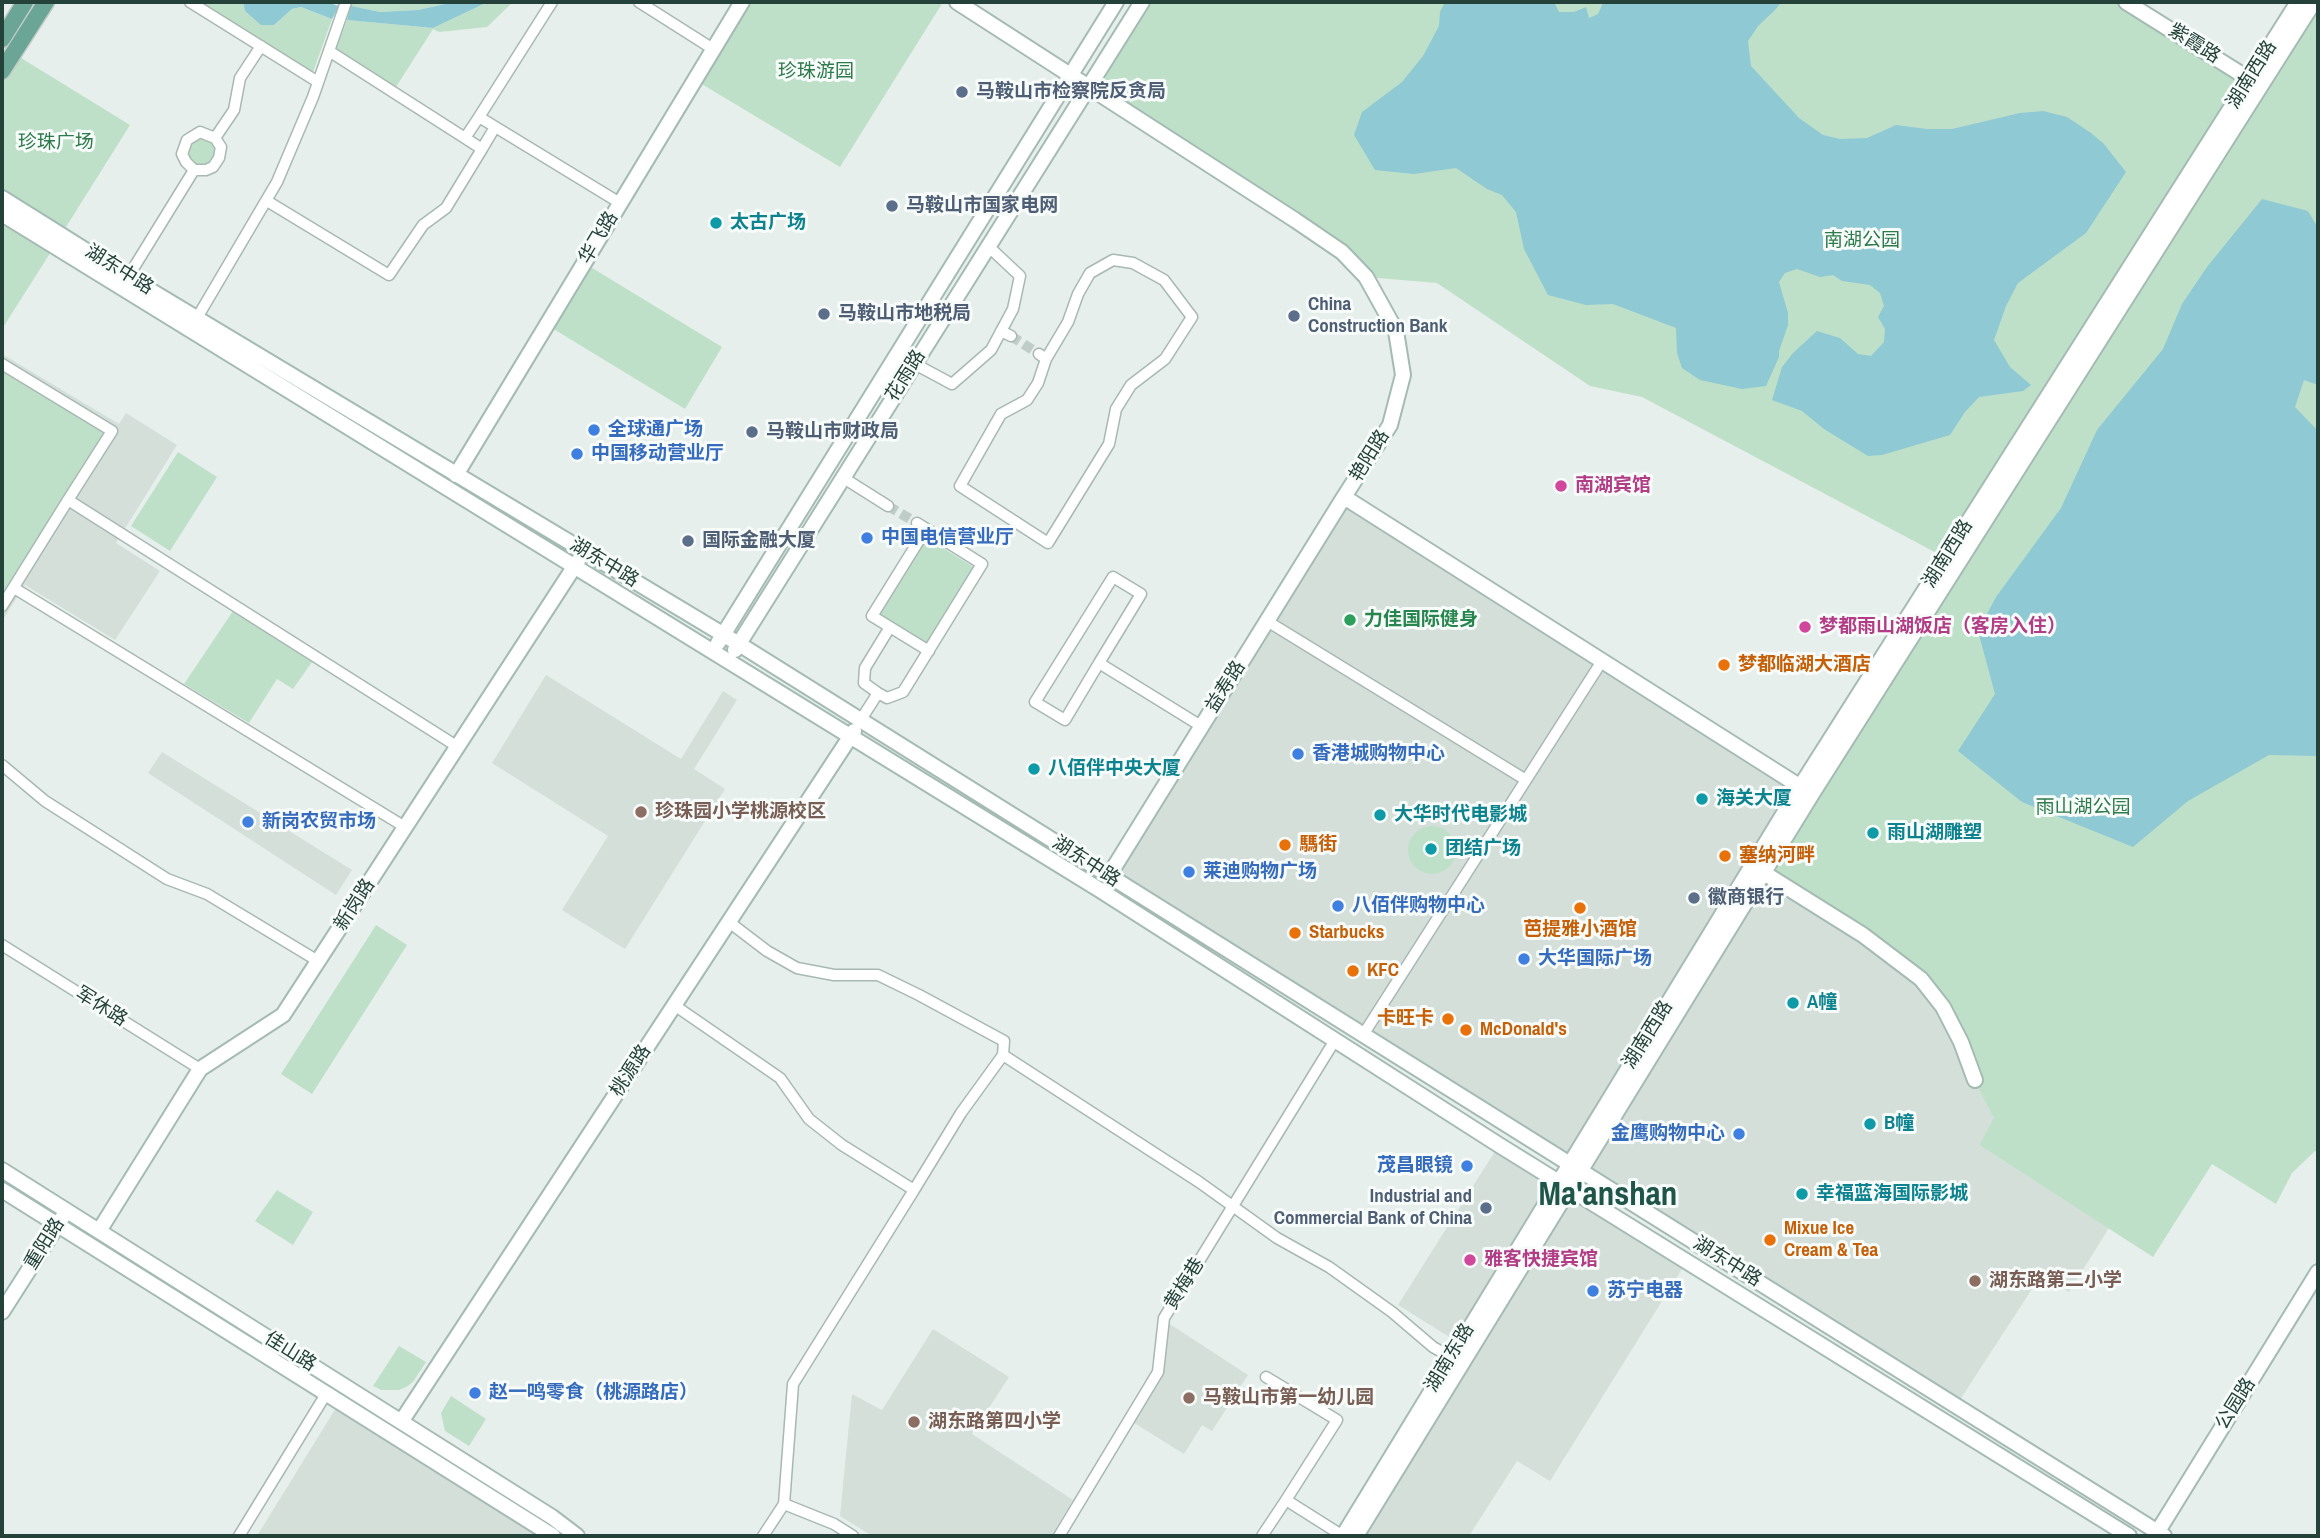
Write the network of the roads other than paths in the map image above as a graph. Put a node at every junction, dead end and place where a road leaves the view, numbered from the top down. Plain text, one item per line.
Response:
1 (25, 2) edge
2 (46, 2) edge
3 (190, 2) edge
4 (346, 2) edge
5 (552, 2) edge
6 (639, 2) edge
7 (742, 2) edge
8 (957, 2) edge
9 (1116, 2) edge
10 (1142, 2) edge
11 (2126, 2) edge
12 (2298, 2) edge
13 (2314, 2) edge
14 (2, 39) edge
15 (261, 46) junction
16 (713, 49) junction
17 (329, 51) junction
18 (2, 71) edge
19 (1070, 76) junction
20 (318, 82) junction
21 (2255, 83) junction
22 (1088, 88) junction
23 (479, 117) junction
24 (495, 127) junction
25 (215, 138) junction
26 (465, 138) junction
27 (482, 149) junction
28 (194, 170) junction
29 (2, 198) edge
30 (267, 201) junction
31 (620, 203) junction
32 (2, 214) edge
33 (988, 246) junction
34 (128, 277) junction
35 (193, 325) junction
36 (1042, 356) joint
37 (913, 363) junction
38 (2, 364) edge
39 (456, 475) junction
40 (842, 477) junction
41 (1343, 497) junction
42 (68, 500) junction
43 (888, 506) tunnel mouth
44 (584, 551) junction
45 (574, 568) junction
46 (14, 588) junction
47 (2, 606) edge
48 (1267, 621) junction
49 (890, 627) junction
50 (723, 635) junction
51 (739, 644) junction
52 (712, 651) junction
53 (929, 651) junction
54 (729, 661) junction
55 (1602, 661) junction
56 (1099, 663) junction
57 (878, 693) junction
58 (860, 721) junction
59 (1201, 726) junction
60 (850, 737) junction
61 (458, 747) junction
62 (2, 765) edge
63 (1526, 780) junction
64 (1806, 790) junction
65 (405, 827) junction
66 (1764, 873) junction
67 (1108, 877) junction
68 (729, 922) junction
69 (2, 945) edge
70 (318, 961) junction
71 (674, 1005) junction
72 (1363, 1035) junction
73 (1335, 1040) junction
74 (1003, 1055) junction
75 (200, 1069) junction
76 (1975, 1080) dead end
77 (1575, 1166) junction
78 (2, 1170) edge
79 (1564, 1184) junction
80 (2, 1190) edge
81 (914, 1190) junction
82 (1233, 1207) junction
83 (66, 1211) junction
84 (57, 1225) junction
85 (99, 1231) junction
86 (2318, 1272) edge
87 (2, 1312) edge
88 (1451, 1357) junction
89 (1266, 1377) dead end
90 (326, 1394) junction
91 (401, 1422) junction
92 (1286, 1500) junction
93 (784, 1504) junction
94 (2159, 1535) edge
95 (239, 1536) edge
96 (553, 1536) edge
97 (577, 1536) edge
98 (763, 1536) edge
99 (853, 1536) edge
100 (1059, 1536) edge
101 (1262, 1536) edge
102 (1343, 1536) edge
103 (1356, 1536) edge
104 (2129, 1536) edge

1 - 14 main road
2 - 18 main road
3 - 15 street
4 - 17 street
5 - 23 street
6 - 16 street
7 - 16 main road, 华飞路
8 - 19 main road, 艳阳路
9 - 19 main road
10 - 22 main road, 花雨路
11 - 21 main road, 紫霞路
12 - 21 main road, 湖南西路
13 - 21 main road, 湖南西路
15 - 20 street
15 - 25 street
16 - 31 main road, 华飞路
17 - 20 street
17 - 26 street
19 - 22 main road, 艳阳路
19 - 50 main road
20 - 30 street
21 - 64 main road, 湖南西路
22 - 33 main road, 花雨路
22 - 41 main road, 艳阳路
23 - 24 street
23 - 26 street
24 - 27 street
24 - 31 street
25 - 28 street
25 - 28 street
26 - 27 street
27 - 30 street
28 - 34 street
29 - 34 main road, 湖东中路
30 - 35 street
31 - 39 main road, 华飞路
32 - 35 main road, 湖东中路
33 - 37 main road, 花雨路
33 - 37 street
34 - 35 main road, 湖东中路
35 - 39 main road, 湖东中路
35 - 45 main road, 湖东中路
36 - 36 street
37 - 40 main road, 花雨路
38 - 42 street
39 - 44 main road, 湖东中路
40 - 43 street
40 - 51 main road, 花雨路
41 - 48 main road, 益寿路
41 - 55 main road, 艳阳路
42 - 46 street
42 - 61 street
44 - 45 main road, 新岗路
44 - 50 main road, 湖东中路
45 - 52 main road, 湖东中路
45 - 61 main road, 新岗路
46 - 47 street
46 - 65 street
48 - 59 main road, 益寿路
48 - 63 street
49 - 53 street
49 - 53 street
49 - 57 street
50 - 51 main road, 湖东中路
50 - 52 main road
51 - 54 main road, 花雨路
51 - 58 main road, 湖东中路
52 - 54 main road, 湖东中路
53 - 57 street
54 - 60 main road, 湖东中路
55 - 63 street
55 - 64 main road, 艳阳路
56 - 56 street
56 - 59 street
57 - 58 street
58 - 60 main road, 桃源路
58 - 67 main road, 湖东中路
59 - 67 main road, 益寿路
60 - 68 main road, 桃源路
60 - 73 main road, 湖东中路
61 - 65 main road, 新岗路
62 - 70 street
63 - 72 street
64 - 66 main road, 湖南西路
64 - 77 main road, 湖南西路
65 - 70 main road, 新岗路
66 - 76 main road
66 - 77 main road, 湖南西路
67 - 72 main road, 湖东中路
68 - 71 main road, 桃源路
68 - 74 street
69 - 75 street, 军休路
70 - 75 main road, 新岗路
71 - 81 street
71 - 91 main road, 桃源路
72 - 77 main road, 湖东中路
73 - 79 main road, 湖东中路
73 - 82 street, 黄梅巷
74 - 81 street
74 - 82 street
75 - 85 main road, 新岗路
77 - 79 main road
77 - 94 main road, 湖东中路
78 - 83 main road, 佳山路
79 - 88 main road, 湖南东路
79 - 103 main road
79 - 104 main road, 湖东中路
80 - 84 main road, 佳山路
81 - 93 street
82 - 88 street
82 - 100 street, 黄梅巷
83 - 84 main road, 重阳路
83 - 85 main road, 佳山路
84 - 87 main road, 重阳路
84 - 90 main road, 佳山路
85 - 91 main road, 佳山路
86 - 94 main road, 公园路
88 - 102 main road, 湖南东路
89 - 92 street
90 - 95 street
90 - 96 main road, 佳山路
91 - 97 main road, 佳山路
92 - 101 street
92 - 102 street
93 - 98 street
93 - 99 street

